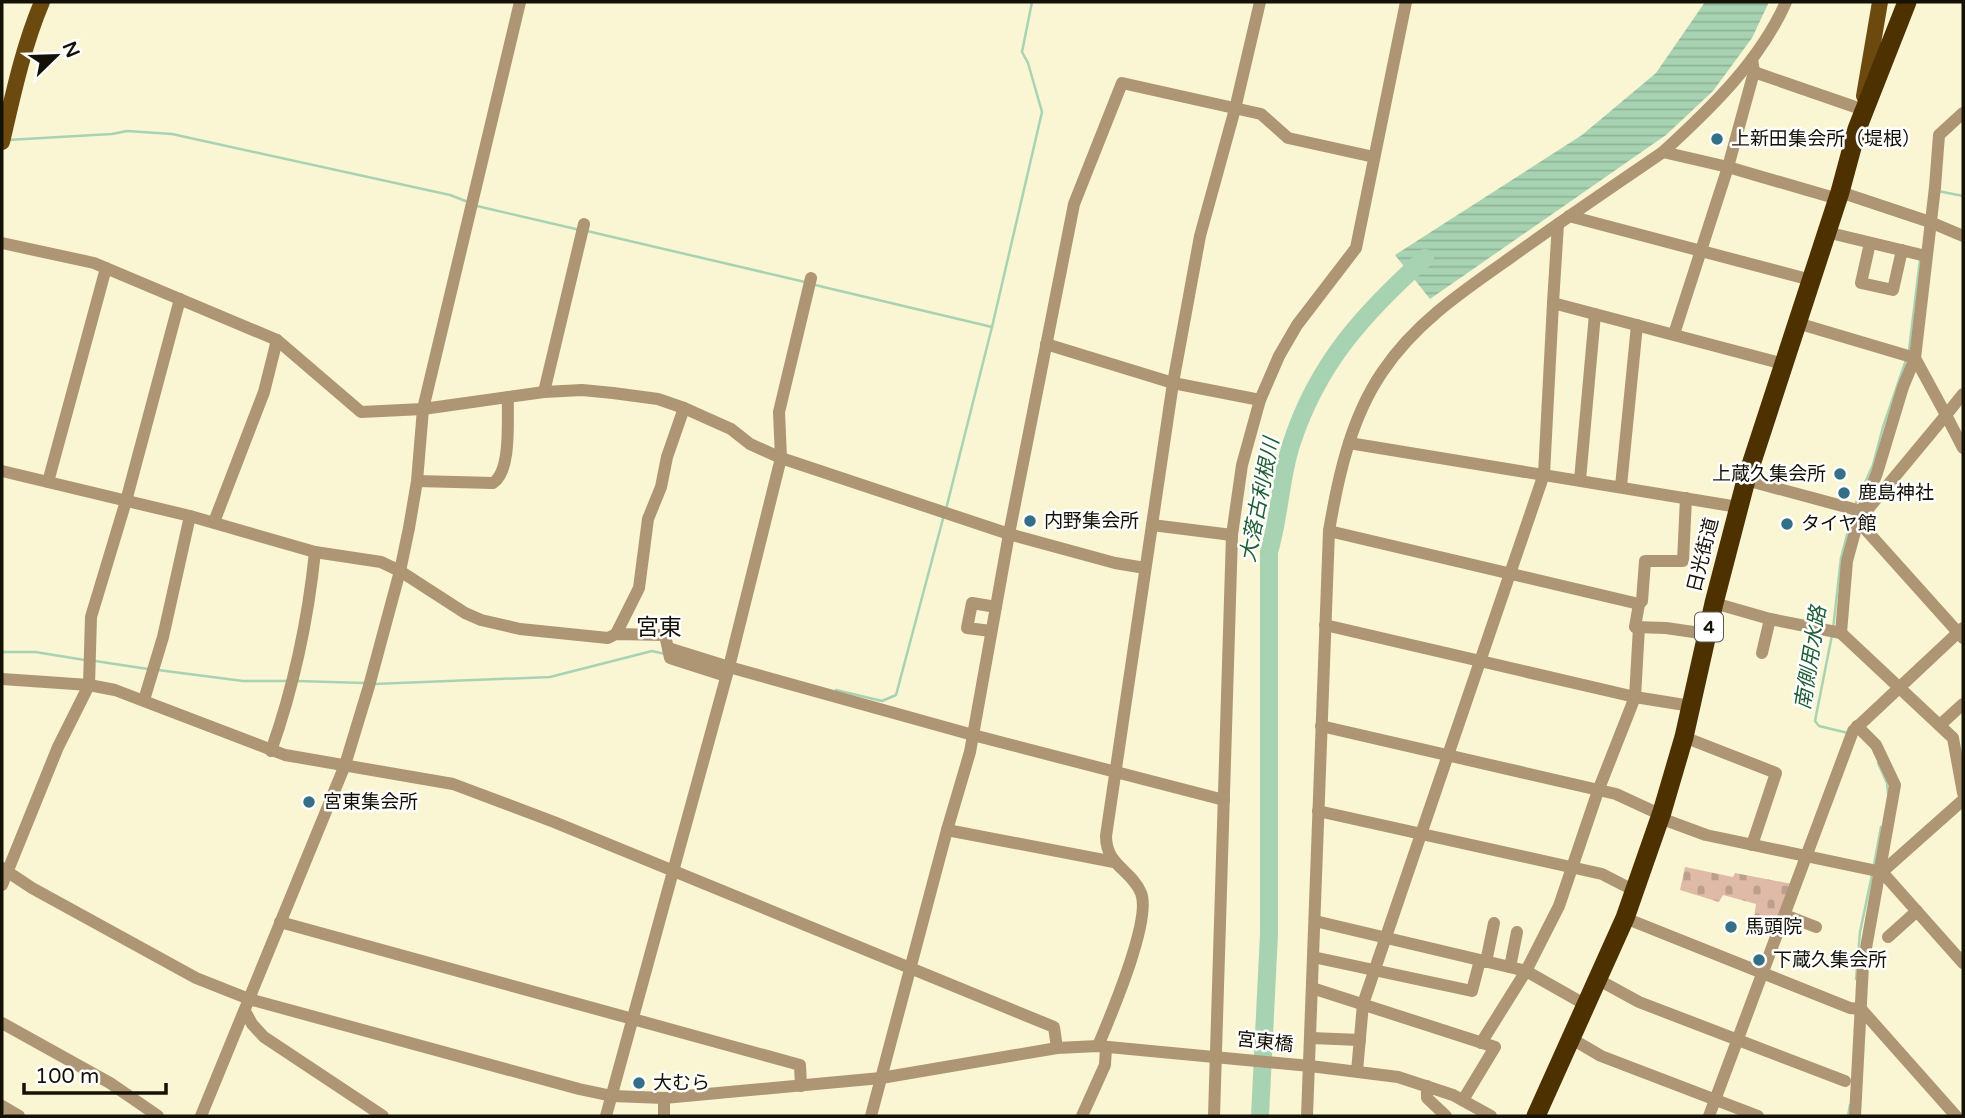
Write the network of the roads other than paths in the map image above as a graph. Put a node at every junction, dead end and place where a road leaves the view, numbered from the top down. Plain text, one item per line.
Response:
1 (42, 2) edge
2 (520, 2) edge
3 (1260, 2) edge
4 (1406, 2) edge
5 (1786, 2) edge
6 (1880, 6) edge
7 (1905, 8) edge
8 (1891, 41) junction
9 (1753, 66) junction
10 (1234, 109) junction
11 (1861, 109) junction
12 (1963, 113) edge
13 (1857, 130) junction
14 (2, 142) edge
15 (1663, 152) junction
16 (1374, 157) junction
17 (1728, 167) junction
18 (1839, 196) junction
19 (1569, 216) junction
20 (1930, 222) junction
21 (584, 224) dead end
22 (1558, 224) junction
23 (1826, 232) junction
24 (1963, 236) edge
25 (2, 243) edge
26 (1870, 243) junction
27 (1902, 250) junction
28 (1701, 251) junction
29 (1926, 256) junction
30 (106, 268) junction
31 (811, 278) dead end
32 (1811, 280) junction
33 (180, 299) junction
34 (1552, 303) junction
35 (1595, 314) junction
36 (1797, 323) junction
37 (1637, 325) junction
38 (1674, 334) junction
39 (277, 340) junction
40 (1046, 344) junction
41 (1910, 356) junction
42 (1784, 364) junction
43 (1173, 383) junction
44 (544, 392) junction
45 (1963, 394) edge
46 (508, 397) junction
47 (1260, 400) junction
48 (684, 408) junction
49 (423, 409) junction
50 (1946, 415) junction
51 (1349, 443) junction
52 (1963, 448) edge
53 (781, 458) junction
54 (2, 471) edge
55 (1544, 474) junction
56 (1580, 480) junction
57 (1746, 480) junction
58 (417, 481) junction
59 (48, 482) junction
60 (1621, 486) junction
61 (1686, 498) junction
62 (125, 501) junction
63 (1738, 507) junction
64 (1856, 512) junction
65 (190, 516) junction
66 (214, 522) junction
67 (1152, 525) junction
68 (1329, 531) junction
69 (1009, 534) junction
70 (1232, 535) junction
71 (315, 552) junction
72 (1145, 568) junction
73 (400, 571) junction
74 (1510, 573) junction
75 (1714, 603) junction
76 (1639, 604) junction
77 (996, 607) junction
78 (1770, 619) junction
79 (1325, 625) junction
80 (1639, 627) junction
81 (991, 631) junction
82 (1835, 631) junction
83 (1962, 633) edge
84 (616, 634) junction
85 (1707, 634) junction
86 (1762, 653) dead end
87 (1480, 661) junction
88 (727, 672) junction
89 (2, 679) edge
90 (89, 685) junction
91 (1898, 687) junction
92 (1635, 697) junction
93 (144, 700) junction
94 (1963, 704) edge
95 (1691, 706) junction
96 (1940, 725) junction
97 (1321, 726) junction
98 (1853, 732) junction
99 (973, 734) junction
100 (1684, 737) junction
101 (271, 751) junction
102 (1448, 755) junction
103 (345, 765) junction
104 (1115, 773) junction
105 (1598, 791) junction
106 (1963, 793) edge
107 (1224, 800) junction
108 (1963, 800) edge
109 (1318, 811) junction
110 (1660, 818) junction
111 (947, 830) junction
112 (1421, 834) junction
113 (1752, 845) junction
114 (1807, 856) junction
115 (1114, 862) junction
116 (1572, 867) junction
117 (4, 870) edge
118 (1876, 870) junction
119 (673, 872) junction
120 (2, 885) edge
121 (1635, 891) junction
122 (1917, 911) junction
123 (1785, 915) junction
124 (1625, 918) junction
125 (1315, 921) junction
126 (280, 922) junction
127 (1494, 923) dead end
128 (1816, 927) dead end
129 (1517, 932) dead end
130 (1385, 937) junction
131 (1888, 937) dead end
132 (1313, 957) junction
133 (1483, 961) junction
134 (1963, 962) edge
135 (1510, 967) junction
136 (910, 968) junction
137 (1374, 971) junction
138 (1527, 971) junction
139 (1763, 973) junction
140 (1597, 979) junction
141 (1312, 988) junction
142 (1363, 1004) junction
143 (247, 1005) junction
144 (1586, 1005) junction
145 (1856, 1009) junction
146 (633, 1019) junction
147 (2, 1023) edge
148 (1311, 1038) junction
149 (1572, 1039) junction
150 (1360, 1040) junction
151 (1737, 1041) junction
152 (1481, 1043) junction
153 (1102, 1046) junction
154 (1057, 1048) junction
155 (1216, 1056) junction
156 (1310, 1066) junction
157 (1357, 1071) junction
158 (881, 1078) junction
159 (1846, 1081) dead end
160 (801, 1086) junction
161 (1427, 1086) junction
162 (612, 1096) junction
163 (664, 1098) junction
164 (1463, 1100) junction
165 (1715, 1100) junction
166 (2, 1106) edge
167 (19, 1116) edge
168 (158, 1116) edge
169 (201, 1116) edge
170 (383, 1116) edge
171 (606, 1116) edge
172 (664, 1116) edge
173 (871, 1116) edge
174 (1083, 1116) edge
175 (1214, 1116) edge
176 (1307, 1116) edge
177 (1446, 1116) edge
178 (1492, 1116) edge
179 (1536, 1116) edge
180 (1709, 1116) edge
181 (1758, 1116) edge
182 (1854, 1116) edge
183 (1956, 1116) edge

1 - 14 main road
2 - 49 street
3 - 10 street
4 - 16 street
5 - 9 street
6 - 7 main road
6 - 8 main road
6 - 11 main road
7 - 8 highway, 4
8 - 13 highway, 日光街道 / 4
9 - 11 street
9 - 15 street
9 - 17 street
10 - 16 street
10 - 40 street
10 - 43 street
11 - 13 main road
12 - 20 street
13 - 18 highway, 日光街道 / 4
15 - 17 street
15 - 19 street
16 - 47 street
17 - 18 street
17 - 28 street
18 - 20 street
18 - 23 highway, 日光街道 / 4
19 - 22 street
19 - 28 street
20 - 24 street
20 - 29 street
21 - 44 street
22 - 34 street
22 - 51 street
23 - 26 street
23 - 32 highway, 日光街道 / 4
25 - 30 street
26 - 27 street
26 - 27 street
27 - 29 street
28 - 32 street
28 - 38 street
29 - 41 street
30 - 33 street
30 - 59 street
31 - 53 street
32 - 36 highway, 日光街道 / 4
33 - 39 street
33 - 62 street
34 - 35 street
34 - 55 street
35 - 37 street
35 - 56 street
36 - 41 street
36 - 42 highway, 日光街道 / 4
37 - 38 street
37 - 60 street
38 - 42 street
39 - 49 street
39 - 66 street
40 - 43 street
40 - 69 street
41 - 50 street
41 - 64 street
42 - 57 highway, 日光街道 / 4
43 - 47 street
43 - 67 street
44 - 46 street
44 - 48 street
45 - 50 street
46 - 49 street
46 - 58 street
47 - 70 street
48 - 53 street
48 - 84 street
49 - 58 street
50 - 52 street
50 - 64 street
51 - 55 street
51 - 68 street
53 - 69 street
53 - 88 street
54 - 59 street
55 - 56 street
55 - 74 street
56 - 60 street
57 - 63 highway, 日光街道 / 4
57 - 64 street
58 - 73 street
59 - 62 street
60 - 61 street
61 - 63 street
61 - 76 street
62 - 65 street
62 - 90 street
63 - 75 highway, 日光街道 / 4
64 - 82 street
64 - 83 street
65 - 66 street
65 - 93 street
66 - 71 street
67 - 70 street
67 - 72 street
68 - 74 street
68 - 79 street
69 - 72 street
69 - 77 street
70 - 107 street
71 - 73 street
71 - 101 street
72 - 104 street
73 - 84 street
73 - 103 street
74 - 76 street
74 - 87 street
75 - 78 street
75 - 85 highway, 日光街道 / 4
76 - 80 street
77 - 81 street
77 - 81 street
78 - 82 street
78 - 86 street
79 - 87 street
79 - 97 street
80 - 85 street
80 - 92 street
81 - 99 street
82 - 91 street
83 - 91 street
84 - 88 street
85 - 95 highway, 日光街道 / 4
87 - 92 street
87 - 102 street
88 - 99 street
88 - 119 street
89 - 90 street
90 - 93 street
90 - 117 street
91 - 96 street
91 - 98 street
92 - 95 street
92 - 105 street
93 - 101 street
94 - 96 street
95 - 100 highway, 日光街道 / 4
96 - 106 street
97 - 102 street
97 - 109 street
98 - 114 street
98 - 118 street
99 - 104 street
99 - 111 street
100 - 110 highway, 日光街道 / 4
100 - 113 street
101 - 103 street
102 - 105 street
102 - 112 street
103 - 119 street
103 - 126 street
104 - 107 street
104 - 115 street
105 - 110 street
105 - 116 street
107 - 155 street
108 - 118 street
109 - 112 street
109 - 125 street
110 - 113 street
110 - 121 highway, 日光街道 / 4
111 - 115 street
111 - 136 street
112 - 116 street
112 - 130 street
113 - 114 street
114 - 118 street
114 - 123 street
115 - 153 street
116 - 121 street
116 - 138 street
117 - 120 street
117 - 143 street, 宮東橋
118 - 122 street
118 - 145 street
119 - 136 street
119 - 146 street
121 - 124 highway, 日光街道 / 4
122 - 131 street
122 - 134 street
123 - 128 street
123 - 139 street
124 - 139 street
124 - 140 highway, 日光街道 / 4
125 - 130 street
125 - 132 street
126 - 143 street
126 - 146 street
127 - 133 street
129 - 135 street
130 - 133 street
130 - 137 street
132 - 137 street
132 - 141 street
133 - 135 street
133 - 137 street
135 - 138 street
136 - 154 street
136 - 158 street
137 - 142 street
138 - 144 street
138 - 152 street
139 - 145 street
139 - 151 street
140 - 144 highway, 日光街道 / 4
140 - 151 street
141 - 142 street
141 - 148 street
142 - 150 street
142 - 152 street
143 - 162 street, 宮東橋
143 - 169 street
143 - 170 street
144 - 149 highway, 日光街道 / 4
145 - 182 street
145 - 183 street
146 - 160 street
146 - 162 street
147 - 168 street
148 - 150 street
148 - 156 street
149 - 165 street
149 - 179 highway, 日光街道 / 4
150 - 157 street
151 - 159 street
151 - 165 street
152 - 164 street
153 - 154 street, 宮東橋
153 - 155 street, 宮東橋
153 - 174 street
154 - 158 street, 宮東橋
155 - 156 street, 宮東橋
155 - 175 street
156 - 157 street, 宮東橋
156 - 176 street
157 - 161 street, 宮東橋
158 - 160 street, 宮東橋
158 - 173 street
160 - 163 street, 宮東橋
161 - 164 street, 宮東橋
161 - 177 street
162 - 163 street, 宮東橋
162 - 171 street
163 - 172 street
164 - 178 street, 宮東橋
165 - 180 street
165 - 181 street
166 - 167 street

